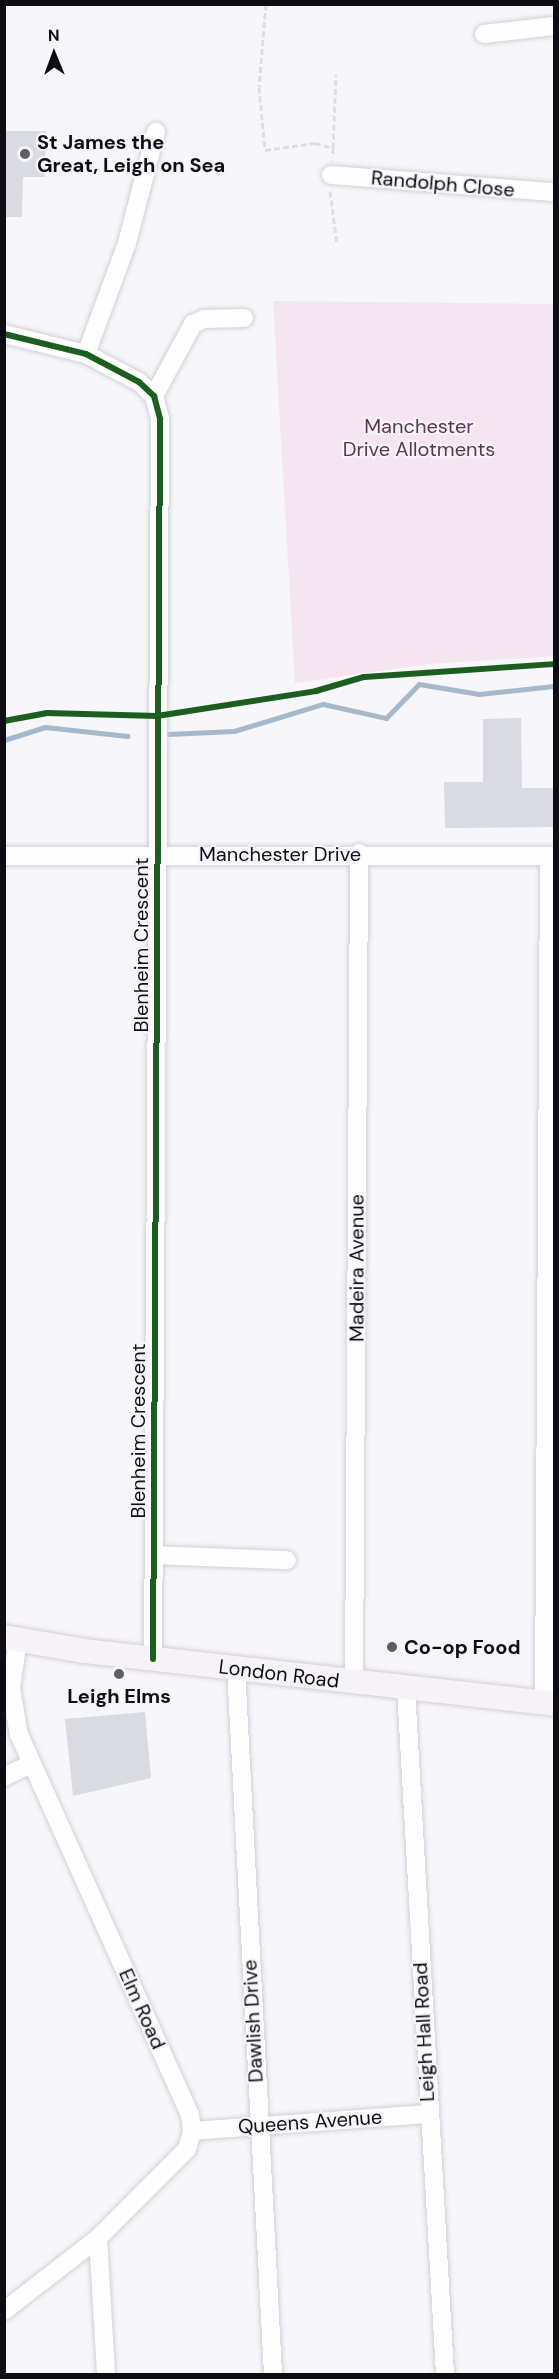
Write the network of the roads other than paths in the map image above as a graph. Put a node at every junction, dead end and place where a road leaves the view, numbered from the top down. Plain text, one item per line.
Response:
1 (555, 26) edge
2 (484, 34) dead end
3 (156, 132) dead end
4 (331, 175) road end
5 (555, 192) edge
6 (244, 318) dead end
7 (4, 334) edge
8 (86, 354) junction
9 (154, 396) junction
10 (359, 853) junction
11 (4, 856) edge
12 (158, 856) junction
13 (552, 857) edge
14 (154, 1555) junction
15 (287, 1560) dead end
16 (550, 1609) edge
17 (11, 1639) edge
18 (153, 1659) junction
19 (236, 1668) junction
20 (354, 1683) junction
21 (8, 1687) edge
22 (406, 1689) junction
23 (549, 1704) edge
24 (32, 1764) junction
25 (4, 1777) edge
26 (429, 2114) junction
27 (258, 2126) junction
28 (192, 2130) junction
29 (98, 2238) junction
30 (4, 2311) edge
31 (106, 2374) edge
32 (273, 2374) edge
33 (445, 2374) edge

1 - 2 street
3 - 8 street
4 - 5 street, Randolph Close
6 - 9 street
7 - 8 street
8 - 9 street
9 - 12 street, Blenheim Crescent
10 - 12 street, Manchester Drive
10 - 13 street, Manchester Drive
10 - 20 street, Madeira Avenue
11 - 12 street, Manchester Drive
12 - 14 street, Blenheim Crescent
13 - 16 street
14 - 15 street
14 - 18 street, Blenheim Crescent
16 - 23 street
17 - 18 main road, London Road
17 - 21 street, Elm Road
18 - 19 main road, London Road
19 - 20 main road, London Road
19 - 27 street, Dawlish Drive
20 - 22 main road, London Road
21 - 24 street, Elm Road
22 - 23 main road, London Road
22 - 26 street, Leigh Hall Road
24 - 25 street
24 - 28 street, Elm Road
26 - 27 street, Queens Avenue
26 - 33 street, Leigh Hall Road
27 - 28 street, Queens Avenue
27 - 32 street, Dawlish Drive
28 - 29 street
29 - 30 street
29 - 31 street

